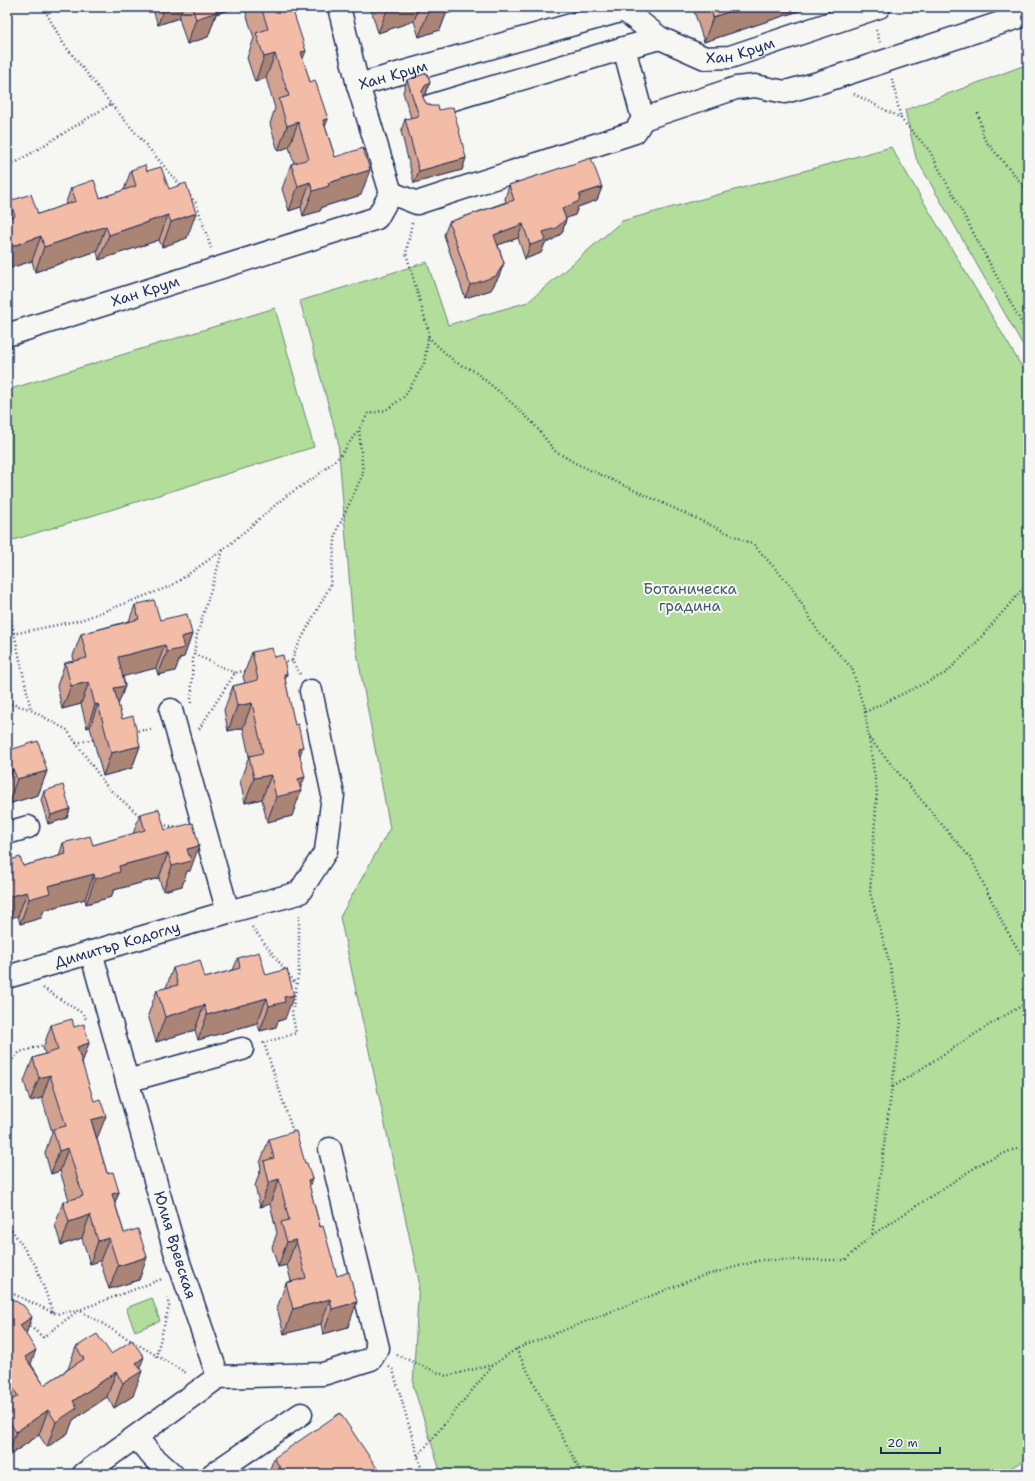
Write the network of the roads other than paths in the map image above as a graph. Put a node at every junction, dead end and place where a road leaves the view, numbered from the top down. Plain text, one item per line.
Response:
1 (338, 7) edge
2 (627, 8) edge
3 (874, 9) edge
4 (1028, 14) edge
5 (660, 38) junction
6 (624, 48) junction
7 (730, 57) junction
8 (358, 85) junction
9 (736, 88) junction
10 (430, 106) edge
11 (643, 119) junction
12 (390, 193) junction
13 (7, 335) edge
14 (311, 691) road end
15 (179, 722) road end
16 (28, 827) dead end
17 (7, 833) edge
18 (228, 912) junction
19 (91, 952) junction
20 (7, 977) edge
21 (242, 1049) dead end
22 (127, 1081) junction
23 (330, 1149) dead end
24 (210, 1384) junction
25 (301, 1414) dead end
26 (136, 1437) junction
27 (84, 1474) edge
28 (172, 1474) edge
29 (213, 1474) edge

1 - 8 street
2 - 5 street, Хан Крум
2 - 8 street, Хан Крум
3 - 7 street, Хан Крум
4 - 9 street
5 - 6 street
5 - 7 street, Хан Крум
6 - 10 street
6 - 11 street
7 - 9 street
8 - 12 street, Хан Крум
9 - 11 street
11 - 12 street
12 - 13 street, Хан Крум
14 - 18 street, Димитър Кодоглу
15 - 18 street
16 - 17 street
18 - 19 street, Димитър Кодоглу
19 - 20 street, Димитър Кодоглу
19 - 22 street, Юлия Вревская
21 - 22 street
22 - 24 street, Юлия Вревская
23 - 24 street
24 - 26 street
25 - 29 street
26 - 27 street
26 - 28 street

